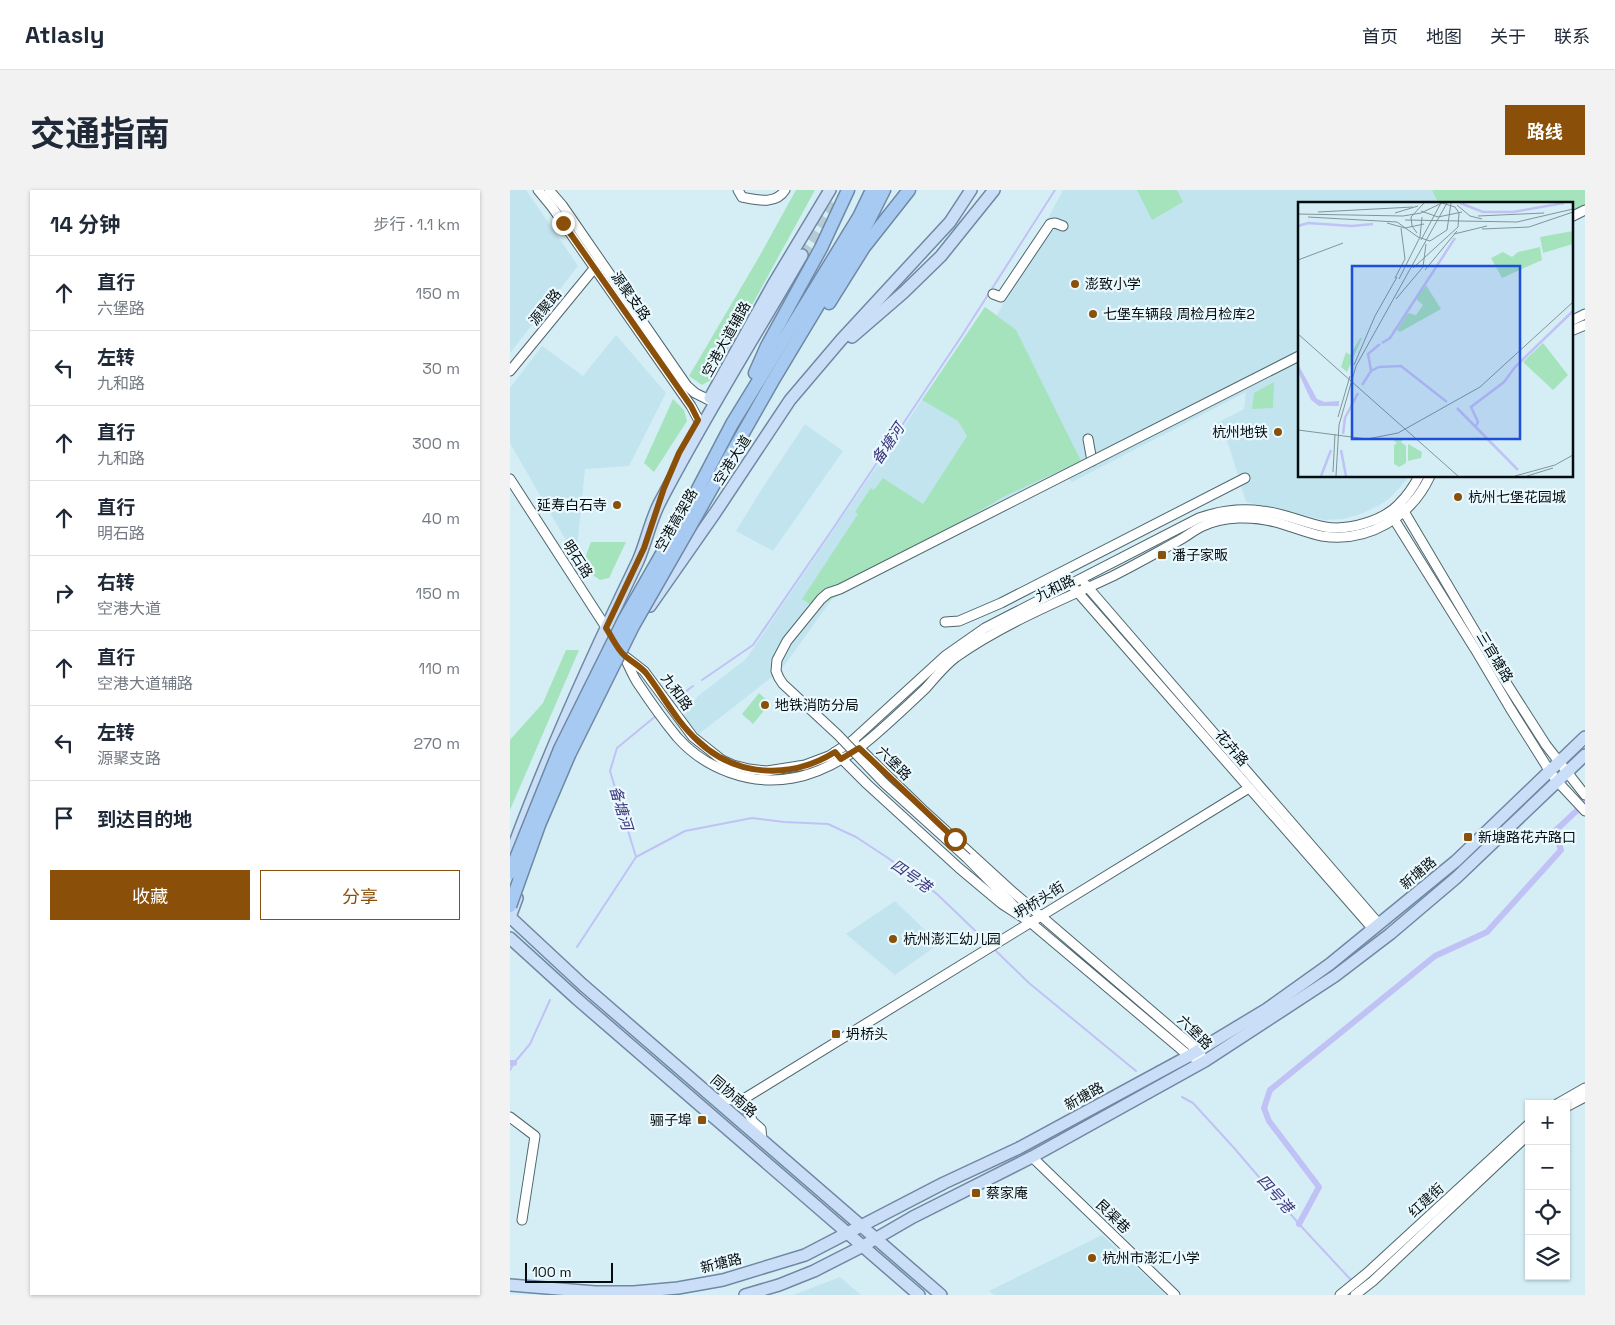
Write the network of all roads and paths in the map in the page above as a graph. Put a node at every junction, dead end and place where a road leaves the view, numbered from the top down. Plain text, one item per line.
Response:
1 (538, 190) edge
2 (550, 190) edge
3 (738, 190) edge
4 (785, 190) edge
5 (830, 190) edge
6 (848, 190) edge
7 (872, 190) edge
8 (884, 190) edge
9 (971, 190) edge
10 (994, 190) edge
11 (908, 191) edge
12 (1585, 210) edge
13 (1572, 216) edge
14 (1063, 226) dead end
15 (802, 255) tunnel mouth
16 (598, 265) junction
17 (993, 294) dead end
18 (1585, 314) edge
19 (1572, 320) edge
20 (1585, 325) edge
21 (1572, 331) edge
22 (1298, 357) edge
23 (510, 371) edge
24 (808, 377) junction
25 (772, 382) junction
26 (710, 400) junction
27 (698, 420) junction
28 (732, 424) junction
29 (1088, 439) dead end
30 (1092, 461) junction
31 (1245, 478) dead end
32 (1418, 478) edge
33 (1429, 478) edge
34 (510, 479) edge
35 (657, 507) junction
36 (1402, 508) junction
37 (692, 513) junction
38 (1392, 515) junction
39 (1080, 579) junction
40 (1071, 584) junction
41 (1088, 587) junction
42 (1078, 592) junction
43 (945, 622) dead end
44 (606, 628) junction
45 (624, 655) junction
46 (1585, 737) edge
47 (852, 740) junction
48 (859, 748) junction
49 (1585, 755) edge
50 (838, 756) junction
51 (1559, 760) junction
52 (1549, 770) junction
53 (1567, 772) junction
54 (1557, 782) junction
55 (1249, 788) junction
56 (1583, 793) edge
57 (1585, 811) edge
58 (510, 856) edge
59 (967, 858) junction
60 (510, 873) edge
61 (1014, 893) junction
62 (510, 906) edge
63 (1041, 915) junction
64 (510, 917) edge
65 (1030, 922) junction
66 (1376, 927) junction
67 (510, 938) edge
68 (1193, 1053) junction
69 (1205, 1061) junction
70 (1585, 1088) edge
71 (1585, 1097) edge
72 (714, 1099) junction
73 (742, 1100) junction
74 (1564, 1100) edge
75 (1570, 1105) edge
76 (510, 1117) edge
77 (1525, 1128) edge
78 (1525, 1138) edge
79 (762, 1141) junction
80 (1032, 1156) junction
81 (522, 1220) dead end
82 (861, 1225) junction
83 (846, 1233) junction
84 (875, 1238) junction
85 (863, 1246) junction
86 (1370, 1277) junction
87 (510, 1285) edge
88 (745, 1295) edge
89 (919, 1295) edge
90 (941, 1295) edge
91 (1175, 1295) edge
92 (1340, 1295) edge
93 (1355, 1295) edge

1 - 16 street, 源聚支路
2 - 16 street, 源聚支路
3 - 4 street
5 - 26 main road, 空港大道辅路
6 - 28 highway
7 - 28 highway, 空港高架路
8 - 25 highway, 空港高架路
9 - 24 main road, 空港大道
10 - 24 main road
11 - 25 highway
12 - 13 street
14 - 17 street
15 - 35 main road
16 - 23 street, 源聚路
16 - 26 street, 源聚支路
16 - 27 street, 源聚支路
18 - 19 street
20 - 21 street
22 - 30 street, bridge
24 - 45 main road, 空港大道
25 - 37 highway, 空港高架路
26 - 27 main road, 空港大道辅路
27 - 35 main road, 空港大道辅路
28 - 37 highway, 空港高架路
29 - 30 street
30 - 59 street, bridge
31 - 43 street
32 - 36 street, 九和路
33 - 36 street, 九和路
34 - 44 street, 明石路
35 - 44 main road
36 - 38 street, 九和路
36 - 51 street, 三官塘路
37 - 60 highway, 空港高架路, bridge
37 - 62 highway, 空港高架路, bridge
38 - 39 street, 九和路
38 - 41 street, 九和路
38 - 52 street, 三官塘路
39 - 40 street, 九和路
39 - 41 street, 花卉路
40 - 42 street, 花卉路
40 - 47 street, 九和路
41 - 42 street, 九和路
41 - 66 street, 花卉路
42 - 48 street, 九和路
42 - 55 street, 花卉路
44 - 45 street, 明石路
44 - 58 main road
45 - 50 street, 九和路
45 - 50 street, 九和路
45 - 64 main road, 空港大道
46 - 51 main road, 新塘路
47 - 48 street, 六堡路
47 - 50 street, 九和路
48 - 50 street, 九和路
48 - 61 street, 六堡路
49 - 53 main road, 新塘路
50 - 65 street, 六堡路
51 - 52 main road, 新塘路
51 - 53 street, 三官塘路
52 - 54 street, 三官塘路
52 - 66 main road, 新塘路
53 - 54 main road, 新塘路
53 - 56 street, 三官塘路
54 - 57 street, 三官塘路
54 - 69 main road, 新塘路
55 - 63 street, 坍桥头街
55 - 66 street, 花卉路
59 - 61 street
59 - 65 street
61 - 63 street, 六堡路
63 - 65 street, 坍桥头街
63 - 68 street, 六堡路
64 - 72 main road, 同协南路
65 - 68 street, 六堡路
65 - 73 street, 坍桥头街
66 - 68 main road, 新塘路
67 - 83 main road
68 - 69 street, 六堡路
68 - 82 main road, 新塘路
69 - 80 main road, 新塘路
70 - 74 street
71 - 75 street
72 - 73 street
72 - 79 main road, 同协南路
73 - 79 street
76 - 81 street
77 - 86 street, 红建街
78 - 86 street, 红建街
79 - 82 main road, 同协南路
80 - 84 main road, 新塘路
80 - 91 street, 艮渠巷
82 - 83 main road, 新塘路
82 - 84 main road, 同协南路
83 - 85 main road
83 - 87 main road, 新塘路
84 - 85 main road, 新塘路
84 - 90 main road, 同协南路
85 - 88 main road, 新塘路
85 - 89 main road
86 - 92 street, 红建街
86 - 93 street, 红建街

